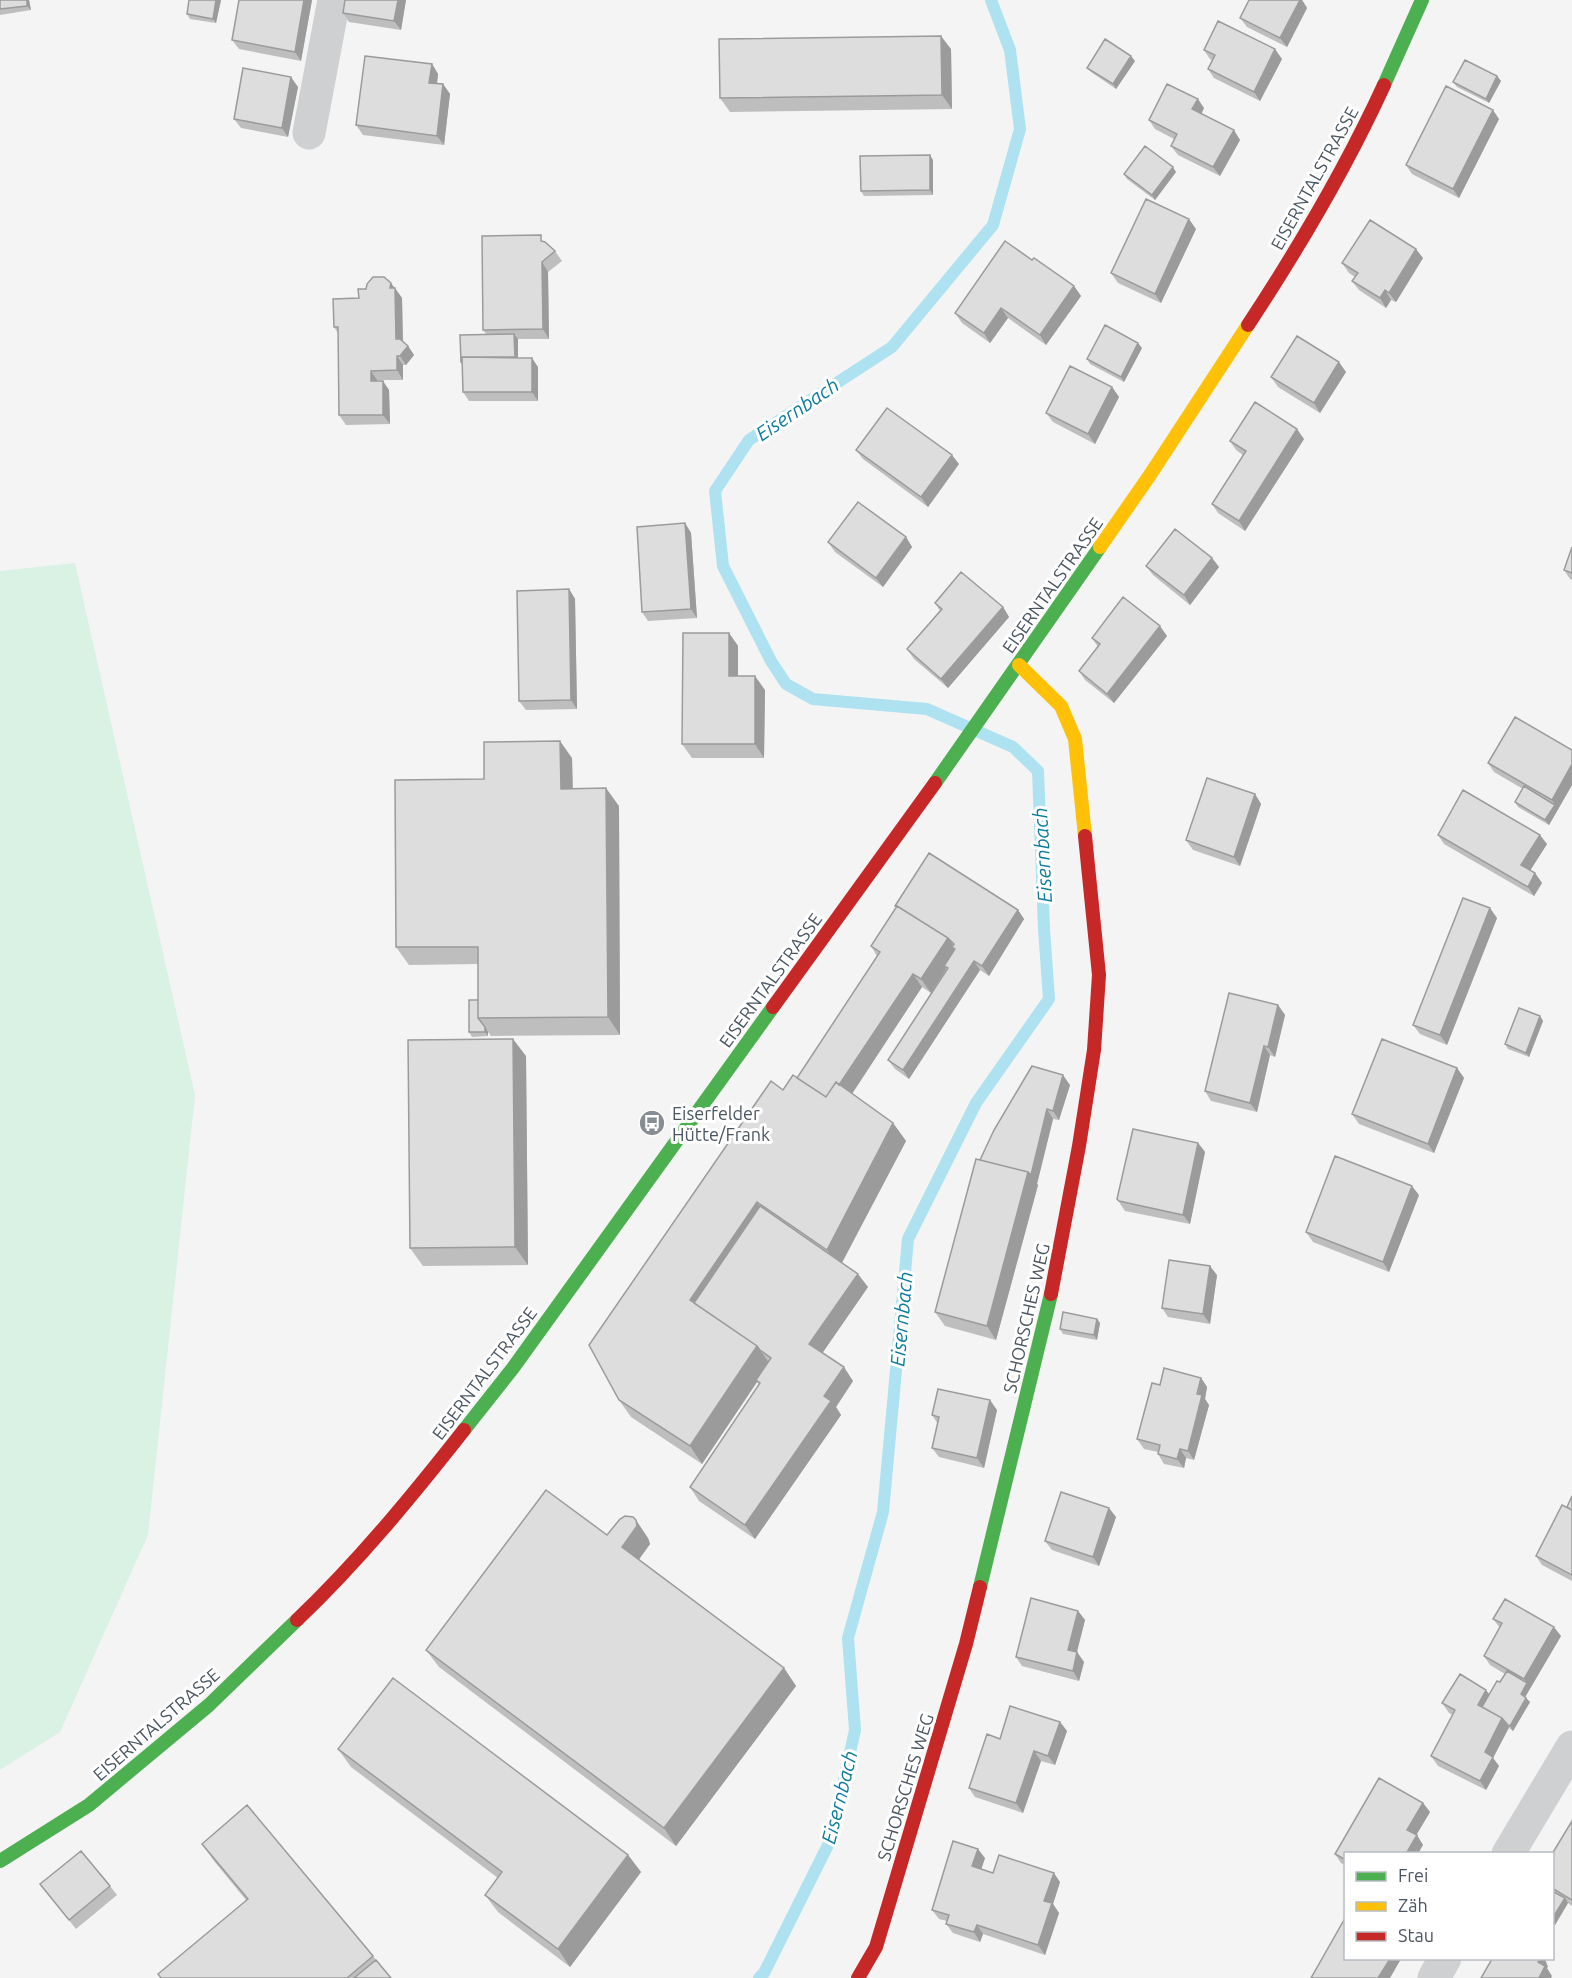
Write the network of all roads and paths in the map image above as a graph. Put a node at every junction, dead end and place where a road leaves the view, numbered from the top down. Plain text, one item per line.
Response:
1 (334, 0) edge
2 (1422, 0) edge
3 (309, 133) dead end
4 (1019, 665) junction
5 (1572, 1748) edge
6 (1509, 1852) edge
7 (0, 1861) edge
8 (1444, 1960) edge
9 (858, 1978) edge
10 (1434, 1978) edge

1 - 3 street
2 - 4 main road, EISERNTALSTRASSE
4 - 7 main road, EISERNTALSTRASSE
4 - 9 main road, SCHORSCHES WEG
5 - 6 street
8 - 10 street

